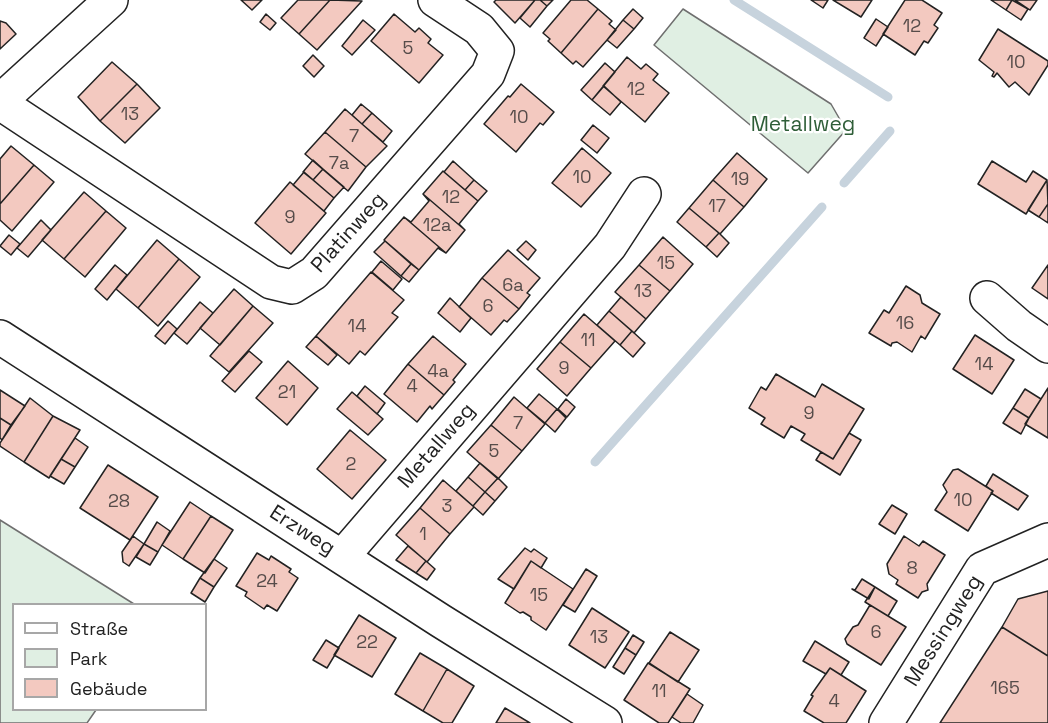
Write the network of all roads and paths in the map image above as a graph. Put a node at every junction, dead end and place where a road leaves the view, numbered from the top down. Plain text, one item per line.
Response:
1 (111, 0) edge
2 (435, 0) edge
3 (0, 102) edge
4 (644, 194) dead end
5 (987, 298) dead end
6 (0, 337) edge
7 (1048, 346) edge
8 (1048, 540) edge
9 (342, 557) junction
10 (605, 723) edge
11 (886, 723) edge

1 - 3 street
2 - 3 street, Platinweg
4 - 9 street, Metallweg
5 - 7 street
6 - 9 street, Erzweg
8 - 11 street, Messingweg
9 - 10 street, Erzweg

